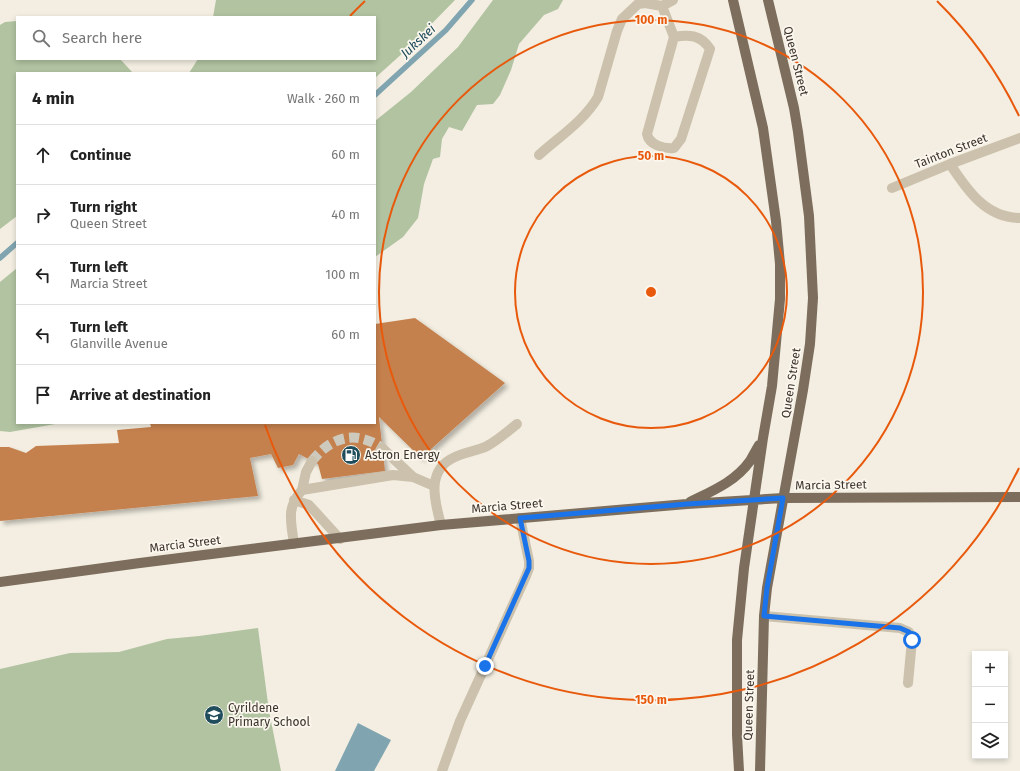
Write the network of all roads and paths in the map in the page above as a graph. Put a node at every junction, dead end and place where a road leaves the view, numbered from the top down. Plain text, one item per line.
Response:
1 (673, 0) edge
2 (733, 0) edge
3 (768, 0) edge
4 (662, 6) junction
5 (674, 37) junction
6 (1020, 138) edge
7 (539, 155) dead end
8 (950, 164) junction
9 (892, 188) dead end
10 (1020, 218) edge
11 (517, 424) dead end
12 (763, 438) junction
13 (382, 448) tunnel mouth
14 (312, 461) tunnel mouth
15 (413, 477) junction
16 (434, 486) junction
17 (302, 490) junction
18 (1020, 497) edge
19 (783, 498) junction
20 (294, 500) junction
21 (754, 500) junction
22 (687, 504) junction
23 (520, 518) junction
24 (441, 525) junction
25 (340, 539) junction
26 (294, 544) junction
27 (0, 582) edge
28 (764, 616) junction
29 (908, 683) dead end
30 (442, 771) edge
31 (739, 771) edge
32 (760, 771) edge

1 - 4 street
2 - 12 main road, Queen Street
3 - 19 main road, Queen Street
4 - 5 street
4 - 7 street
5 - 5 street
6 - 8 street, Tainton Street
8 - 9 street, Tainton Street
8 - 10 street
11 - 16 street
12 - 21 main road, Queen Street
12 - 22 main road
13 - 15 street
14 - 17 street
15 - 16 street
15 - 17 street
16 - 24 street
17 - 20 street
18 - 19 main road, Marcia Street
19 - 21 main road, Marcia Street
19 - 28 main road, Queen Street
20 - 25 street
20 - 26 street
21 - 22 main road, Marcia Street
21 - 31 main road, Queen Street
22 - 23 main road, Marcia Street
23 - 24 main road, Marcia Street
23 - 30 street
24 - 25 main road, Marcia Street
25 - 26 main road, Marcia Street
26 - 27 main road, Marcia Street
28 - 29 street
28 - 32 main road, Queen Street

